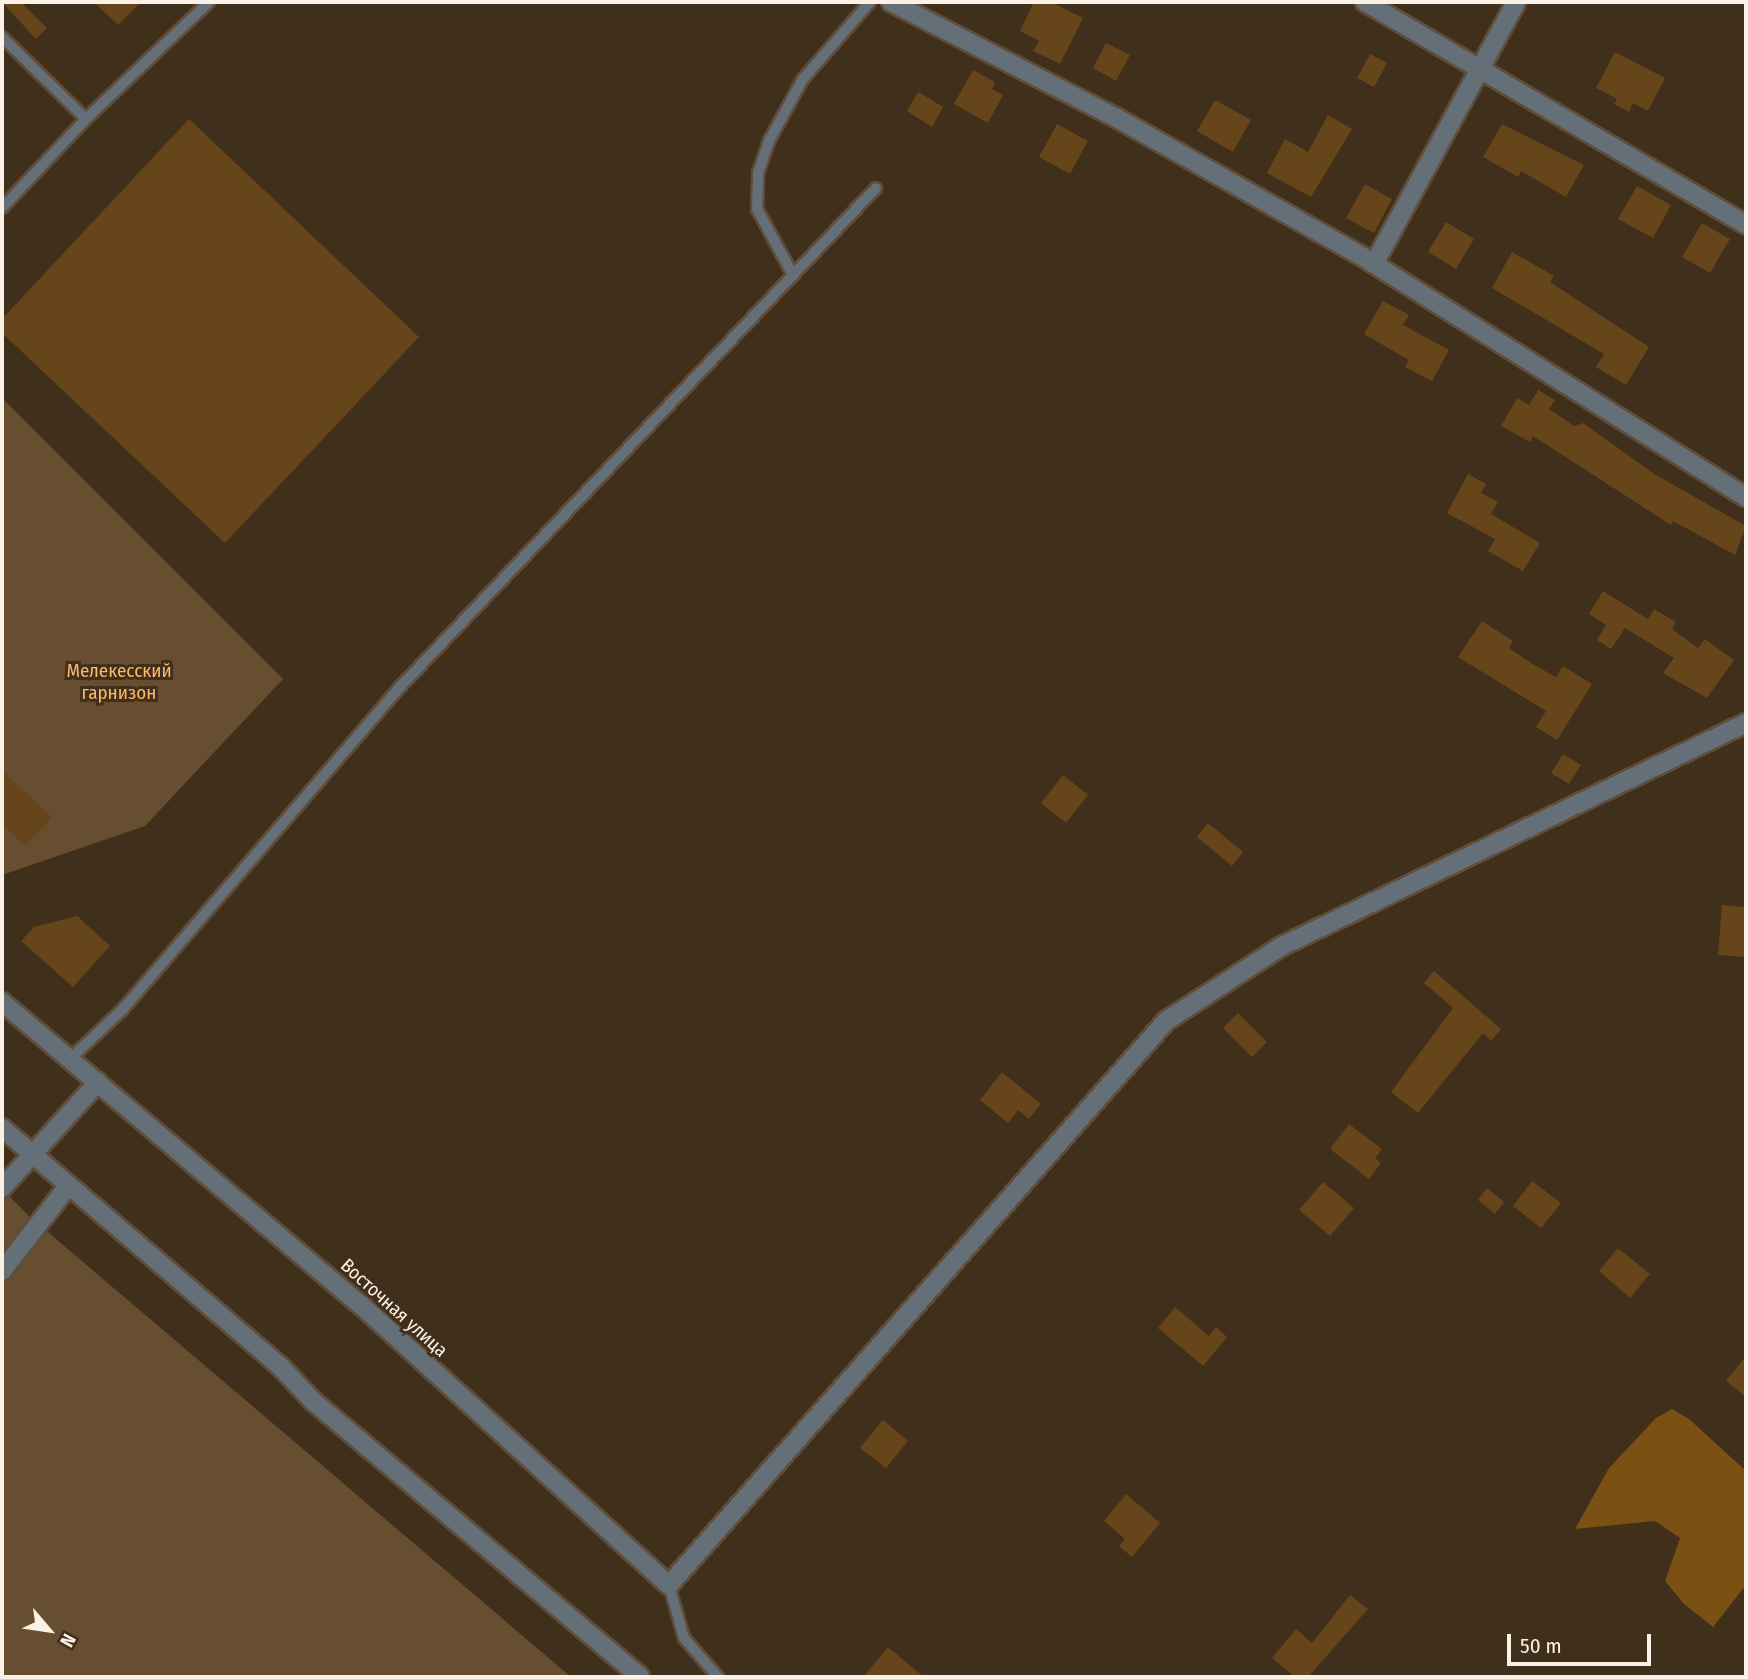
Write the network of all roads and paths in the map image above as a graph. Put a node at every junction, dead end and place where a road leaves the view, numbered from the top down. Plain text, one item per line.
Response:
1 (209, 2) edge
2 (870, 2) edge
3 (891, 2) edge
4 (1365, 2) edge
5 (1516, 2) edge
6 (2, 37) edge
7 (1480, 69) junction
8 (86, 119) junction
9 (876, 188) dead end
10 (2, 208) edge
11 (1746, 225) edge
12 (1374, 264) junction
13 (793, 275) junction
14 (1746, 497) edge
15 (1746, 723) edge
16 (2, 1002) edge
17 (71, 1059) junction
18 (98, 1082) junction
19 (2, 1128) edge
20 (30, 1156) junction
21 (69, 1185) junction
22 (2, 1188) edge
23 (2, 1271) edge
24 (669, 1585) junction
25 (640, 1677) edge
26 (718, 1677) edge

1 - 8 lane
2 - 13 lane
3 - 12 street
4 - 7 street
5 - 7 street
6 - 8 lane
7 - 11 street
7 - 12 street
8 - 10 lane
9 - 13 lane
12 - 14 street
13 - 17 lane
15 - 24 street
16 - 17 street, Восточная улица
17 - 18 street, Восточная улица
18 - 20 street
18 - 24 street, Восточная улица
19 - 20 street
20 - 21 street
20 - 22 street
21 - 23 street
21 - 25 street
24 - 26 lane

